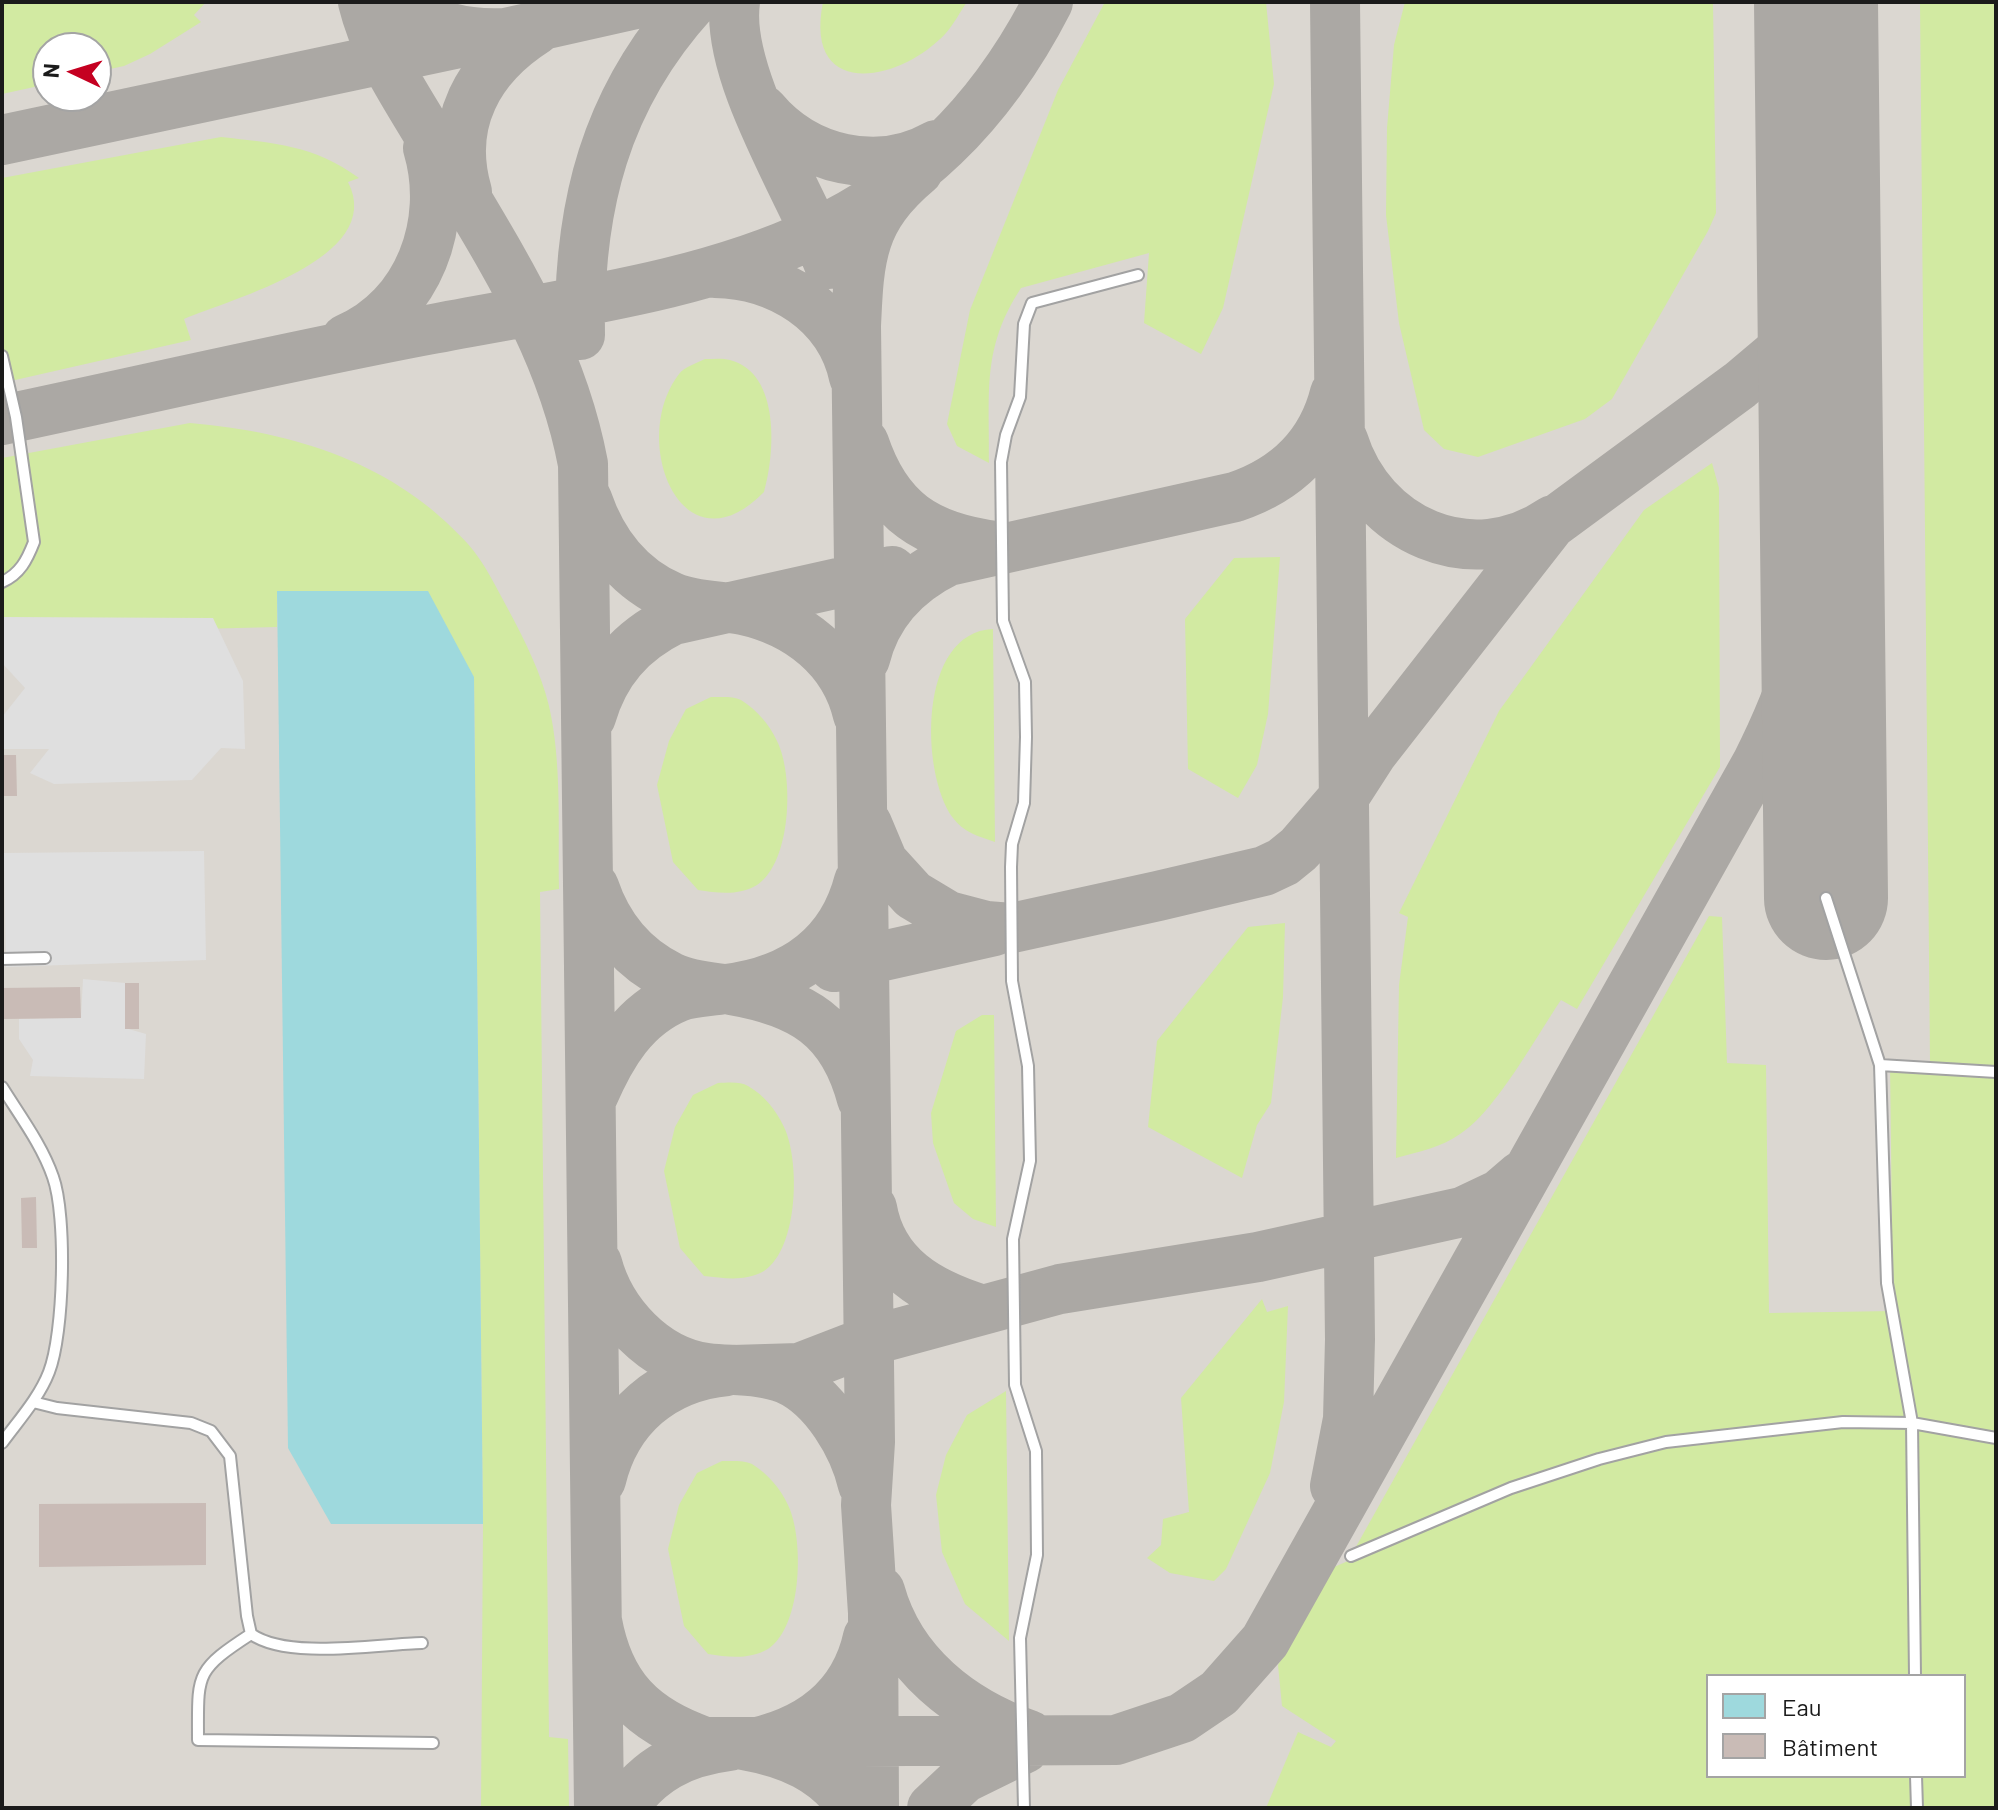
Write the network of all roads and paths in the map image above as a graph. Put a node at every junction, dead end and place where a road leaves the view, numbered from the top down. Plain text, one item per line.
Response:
1 (1138, 275) dead end
2 (2, 356) edge
3 (2, 582) edge
4 (1826, 898) dead end
5 (45, 958) dead end
6 (2, 959) edge
7 (1880, 1065) junction
8 (1996, 1072) edge
9 (4, 1094) edge
10 (33, 1402) junction
11 (1912, 1423) junction
12 (1996, 1438) edge
13 (2, 1443) edge
14 (1351, 1556) dead end
15 (251, 1634) junction
16 (422, 1643) dead end
17 (1915, 1674) edge
18 (433, 1743) dead end
19 (1916, 1778) edge
20 (1024, 1808) edge
21 (1917, 1808) edge

1 - 20 lane
2 - 3 lane
4 - 7 lane
5 - 6 lane
7 - 8 lane
7 - 11 lane
9 - 10 lane
10 - 13 lane
10 - 15 lane
11 - 12 lane
11 - 14 lane
11 - 17 lane
15 - 16 lane
15 - 18 lane
19 - 21 lane

